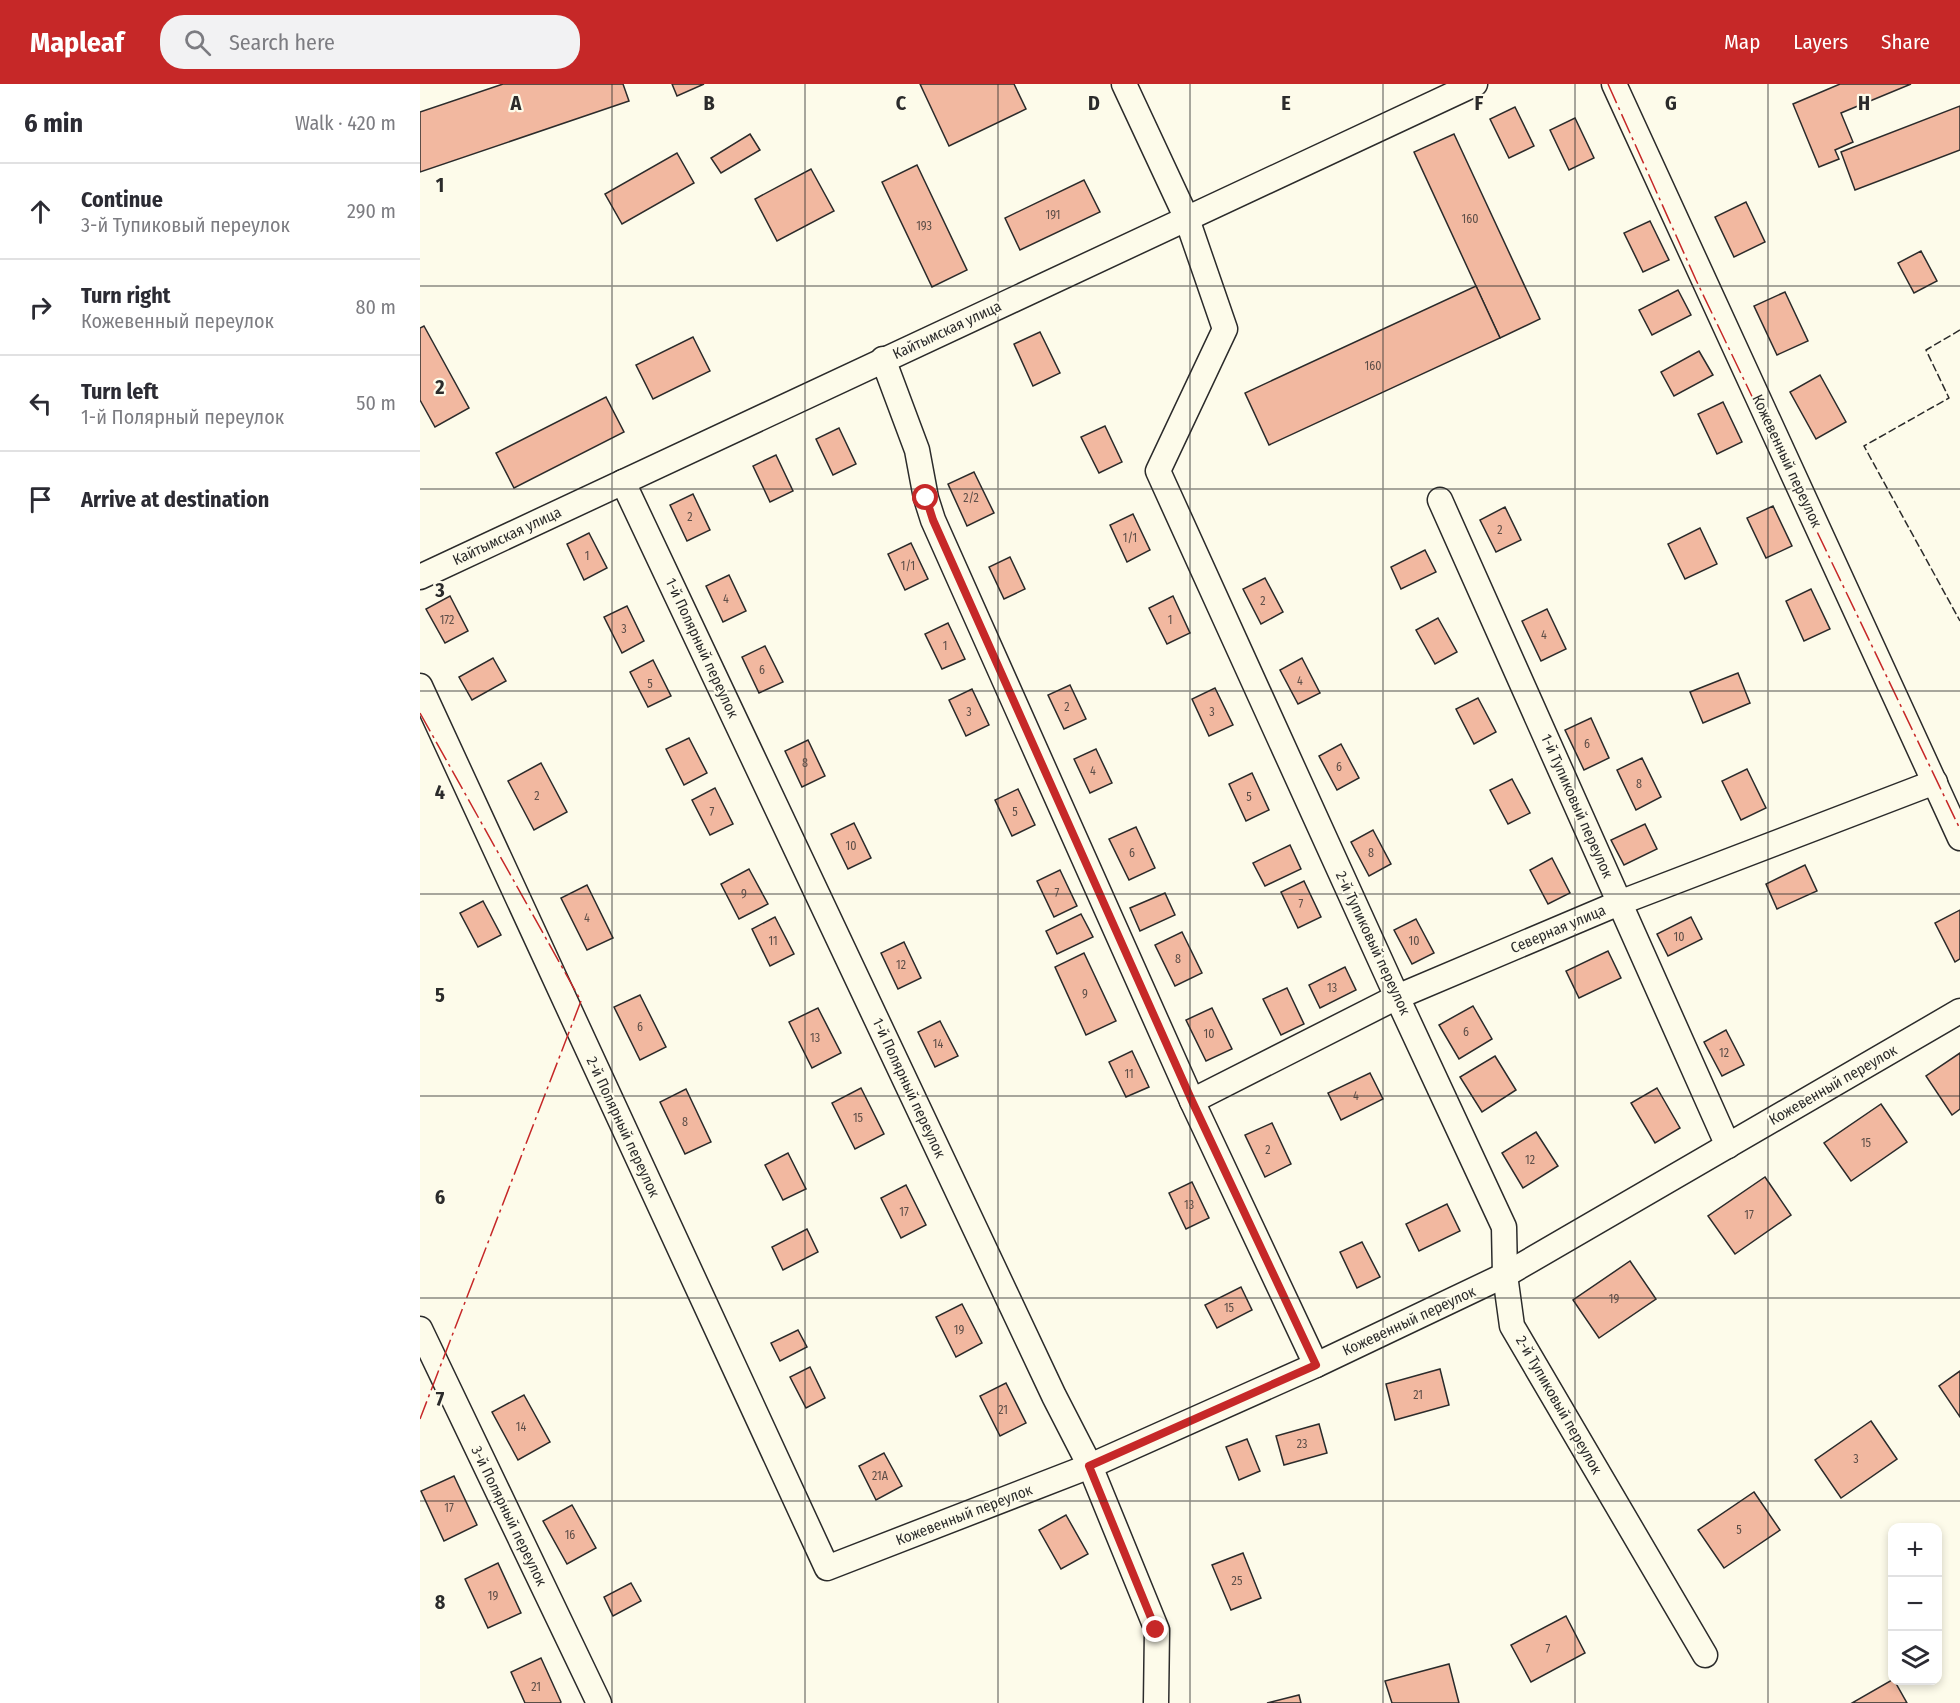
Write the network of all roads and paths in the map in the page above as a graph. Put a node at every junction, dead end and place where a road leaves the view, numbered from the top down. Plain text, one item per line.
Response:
1 (1124, 84) edge
2 (1475, 84) edge
3 (1614, 84) edge
4 (1187, 219) junction
5 (883, 360) junction
6 (623, 482) junction
7 (1440, 500) dead end
8 (420, 577) edge
9 (420, 687) edge
10 (1935, 782) junction
11 (1960, 838) edge
12 (1620, 903) junction
13 (1397, 997) junction
14 (1960, 1011) edge
15 (1192, 1101) junction
16 (1728, 1146) junction
17 (1505, 1275) junction
18 (420, 1329) edge
19 (1316, 1365) junction
20 (1089, 1466) junction
21 (827, 1568) joint
22 (1705, 1655) dead end
23 (599, 1703) edge
24 (1156, 1703) edge

1 - 4 street, 2-й Тупиковый переулок
2 - 4 street, Кайтымская улица
3 - 10 street, Кожевенный переулок
4 - 5 street, Кайтымская улица
4 - 13 street, 2-й Тупиковый переулок
5 - 6 street, Кайтымская улица
5 - 15 street
6 - 8 street, Кайтымская улица
6 - 20 street, 1-й Полярный переулок
7 - 12 street, 1-й Тупиковый переулок
9 - 21 street, 2-й Полярный переулок
10 - 11 street, Кожевенный переулок
10 - 12 street, Северная улица
12 - 13 street, Северная улица
12 - 16 street, 1-й Тупиковый переулок
13 - 15 street, Северная улица
13 - 17 street, 2-й Тупиковый переулок
14 - 16 street, Кожевенный переулок
15 - 19 street
16 - 17 street, Кожевенный переулок
17 - 19 street, Кожевенный переулок
17 - 22 street, 2-й Тупиковый переулок
18 - 23 street, 3-й Полярный переулок
19 - 20 street, Кожевенный переулок
20 - 21 street, Кожевенный переулок
20 - 24 street, 1-й Полярный переулок

